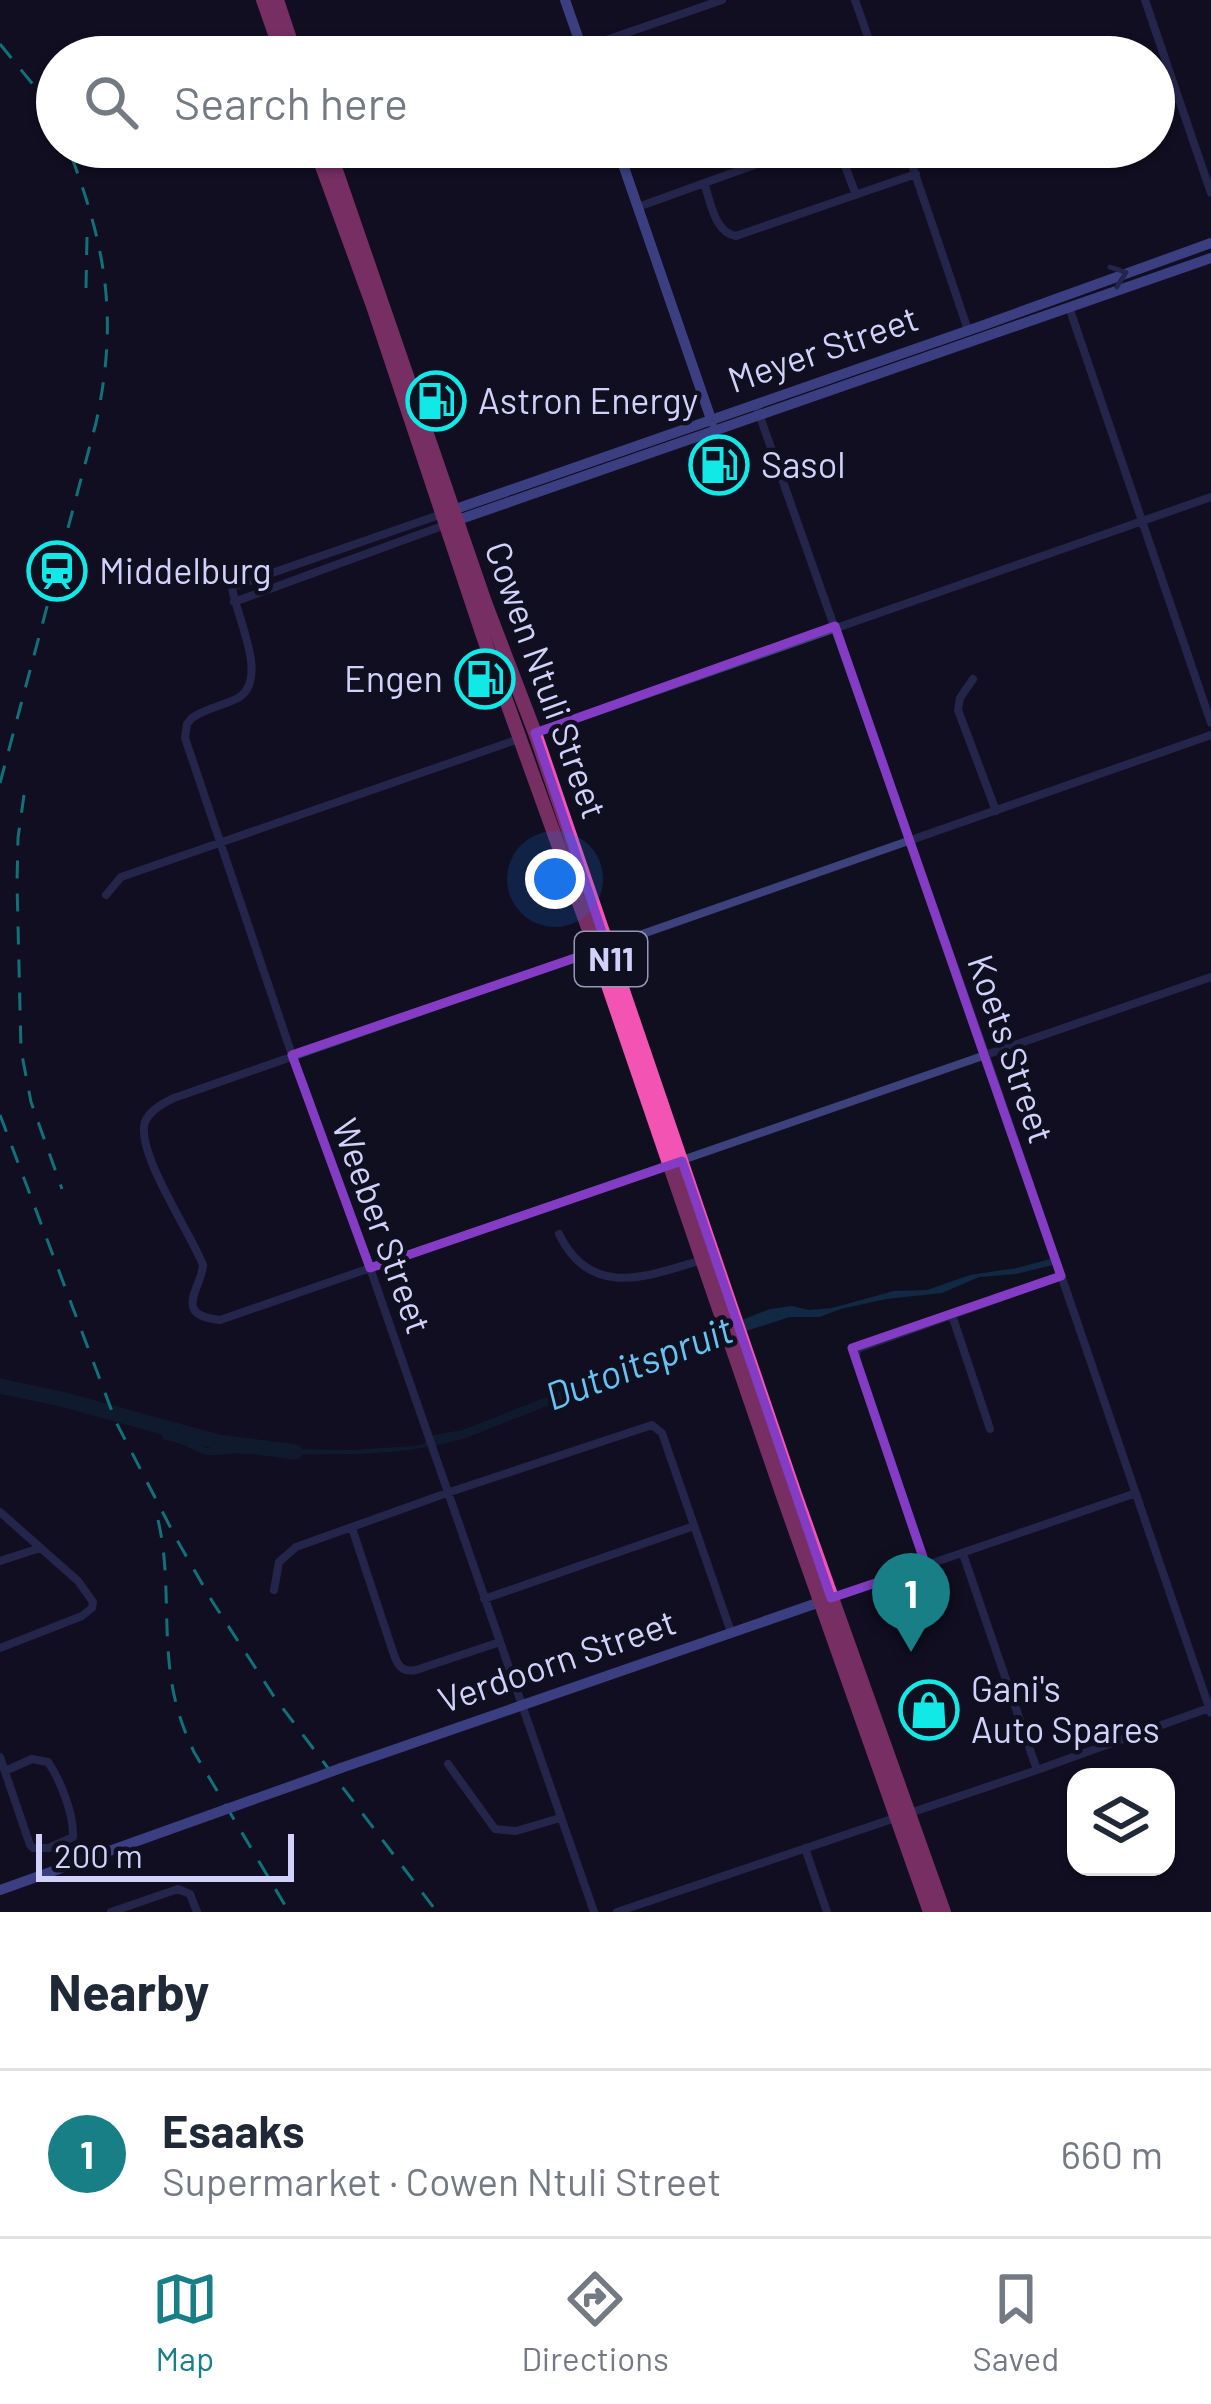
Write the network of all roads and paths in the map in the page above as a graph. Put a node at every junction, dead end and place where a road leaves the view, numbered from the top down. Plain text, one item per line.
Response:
1 (263, 0) edge
2 (277, 0) edge
3 (565, 0) edge
4 (722, 0) edge
5 (855, 0) edge
6 (1144, 0) edge
7 (276, 36) edge
8 (289, 36) edge
9 (577, 36) edge
10 (626, 36) edge
11 (867, 36) edge
12 (1156, 36) edge
13 (1175, 90) edge
14 (323, 168) edge
15 (335, 168) edge
16 (624, 168) edge
17 (747, 168) edge
18 (846, 168) edge
19 (914, 168) edge
20 (916, 174) junction
21 (704, 184) junction
22 (1211, 194) edge
23 (856, 195) junction
24 (638, 207) junction
25 (1211, 242) edge
26 (1211, 259) edge
27 (1064, 295) junction
28 (1069, 308) junction
29 (968, 331) junction
30 (758, 410) junction
31 (713, 425) junction
32 (1211, 497) edge
33 (450, 517) junction
34 (1140, 521) junction
35 (232, 587) joint
36 (234, 602) junction
37 (835, 626) junction
38 (973, 679) dead end
39 (1211, 723) edge
40 (1211, 735) edge
41 (528, 736) junction
42 (996, 811) junction
43 (222, 841) junction
44 (910, 841) junction
45 (106, 896) dead end
46 (601, 948) junction
47 (1211, 977) edge
48 (292, 1055) junction
49 (986, 1056) junction
50 (676, 1162) junction
51 (559, 1234) dead end
52 (702, 1260) junction
53 (370, 1268) junction
54 (1060, 1272) junction
55 (952, 1315) junction
56 (728, 1316) junction
57 (990, 1429) dead end
58 (447, 1493) junction
59 (1136, 1493) junction
60 (0, 1512) edge
61 (694, 1526) junction
62 (352, 1528) junction
63 (40, 1547) junction
64 (962, 1554) junction
65 (0, 1562) edge
66 (926, 1566) junction
67 (274, 1590) dead end
68 (484, 1599) junction
69 (826, 1600) junction
70 (731, 1632) junction
71 (500, 1642) junction
72 (0, 1648) edge
73 (521, 1706) junction
74 (1210, 1710) edge
75 (0, 1757) edge
76 (448, 1764) dead end
77 (1037, 1770) junction
78 (5, 1771) junction
79 (903, 1814) junction
80 (560, 1818) junction
81 (805, 1848) junction
82 (0, 1890) edge
83 (111, 1912) edge
84 (197, 1912) edge
85 (594, 1912) edge
86 (617, 1912) edge
87 (827, 1912) edge
88 (930, 1912) edge
89 (944, 1912) edge

1 - 7 highway
2 - 8 highway
3 - 9 main road
4 - 10 street
5 - 11 street
6 - 12 street
13 - 22 street
14 - 33 highway, Cowen Ntuli Street / N11
15 - 33 highway, Cowen Ntuli Street / N11
16 - 24 main road
17 - 21 street
18 - 23 street
19 - 20 street
20 - 23 street
20 - 29 street
21 - 23 street
21 - 24 street
24 - 31 main road
27 -> 25 main road, Meyer Street
26 - 28 main road
27 - 28 street
27 - 29 main road, Meyer Street
28 - 30 main road
28 - 34 street
29 - 30 main road, Meyer Street
30 - 31 main road, Meyer Street
30 - 37 street, Koets Street
31 - 33 main road, Meyer Street
32 - 34 street
33 - 35 street, Meyer Street
33 - 36 street, Meyer Street
33 - 41 highway, Cowen Ntuli Street / N11
34 - 37 street
34 - 39 street
35 - 36 street, Weeber Street
36 - 43 street, Weeber Street
37 - 41 street
37 - 44 street, Koets Street
38 - 42 street
40 - 42 street
41 - 43 street
41 - 46 highway, Cowen Ntuli Street / N11
42 - 44 street
43 - 45 street
43 - 48 street, Weeber Street
44 - 46 street
44 - 49 street, Koets Street
46 - 48 street
46 - 50 highway, Cowen Ntuli Street / N11
47 - 49 street
48 - 53 street, Weeber Street
48 - 53 street
49 - 50 street
49 - 54 street, Koets Street
50 - 52 highway, Cowen Ntuli Street / N11
50 - 53 street
50 - 56 highway, Cowen Ntuli Street / N11
51 - 52 street
52 - 56 highway, Cowen Ntuli Street / N11
53 - 58 street, Weeber Street
54 - 55 street
54 - 59 street, Koets Street
55 - 57 street
55 - 66 street
56 - 69 highway, Cowen Ntuli Street / N11
58 - 61 street
58 - 62 street
58 - 68 street, Weeber Street
59 - 64 street, Verdoorn Street
59 - 74 street, Koets Street
60 - 63 street
61 - 68 street
61 - 70 street
62 - 67 street
62 - 71 street
63 - 65 street
63 - 72 street
64 - 66 street, Verdoorn Street
64 - 77 street
66 - 69 street, Verdoorn Street
68 - 71 street, Weeber Street
69 - 70 main road, Verdoorn Street
69 - 79 highway, Cowen Ntuli Street / N11
70 - 73 main road, Verdoorn Street
71 - 73 street, Weeber Street
73 - 80 street, Weeber Street
73 - 82 main road, Verdoorn Street, bridge
74 - 77 street
75 - 78 street
76 - 80 street
77 - 79 street
78 - 78 street
79 - 81 street
79 - 88 highway, Cowen Ntuli Street / N11
79 - 89 highway, Cowen Ntuli Street / N11
80 - 85 street, Weeber Street
81 - 86 street
81 - 87 street
83 - 84 street

